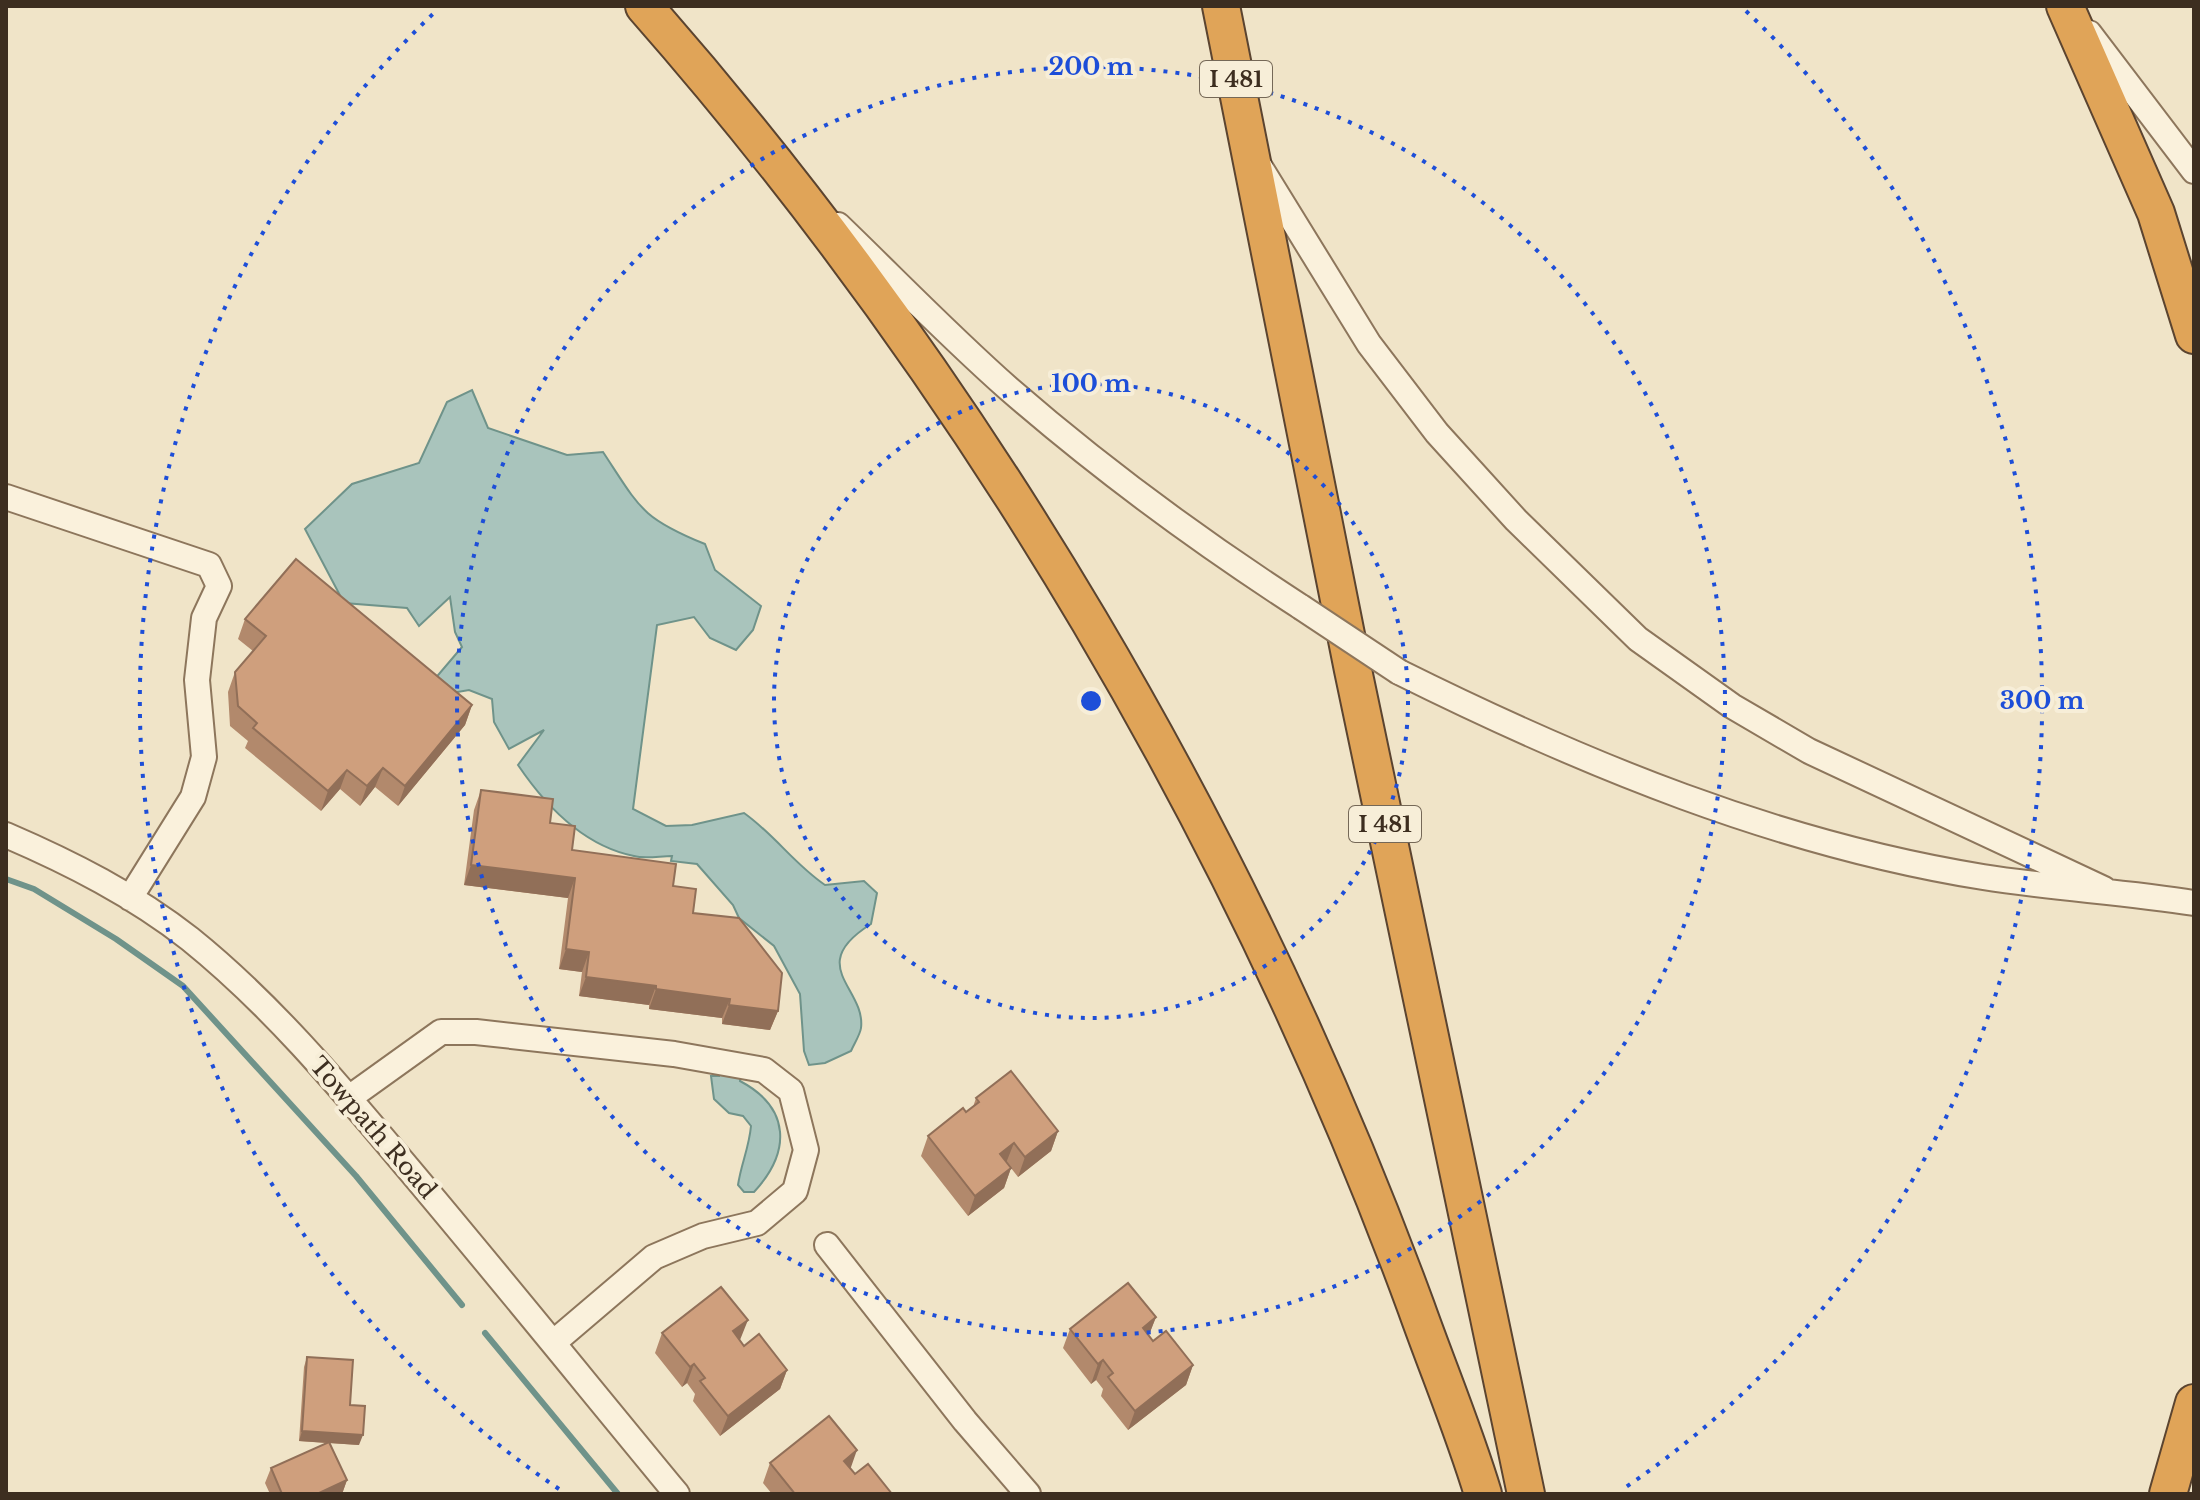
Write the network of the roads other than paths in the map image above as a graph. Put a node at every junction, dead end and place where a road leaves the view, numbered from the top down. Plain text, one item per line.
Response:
1 (644, 6) edge
2 (1221, 6) edge
3 (2066, 6) edge
4 (1251, 152) junction
5 (779, 168) junction
6 (2194, 171) edge
7 (2194, 335) edge
8 (6, 497) edge
9 (6, 835) edge
10 (2104, 889) junction
11 (130, 898) junction
12 (2194, 903) edge
13 (349, 1098) junction
14 (827, 1245) dead end
15 (553, 1343) junction
16 (2194, 1403) edge
17 (677, 1494) edge
18 (1028, 1494) edge
19 (1483, 1494) edge
20 (1526, 1494) edge
21 (2168, 1494) edge

1 - 5 highway
2 - 4 highway, I 481
3 - 6 street
3 - 7 highway
4 - 10 street
4 - 20 highway, I 481
5 - 10 street, bridge
5 - 19 highway
8 - 11 street
9 - 11 street, Towpath Road
10 - 12 street
11 - 13 street, Towpath Road
13 - 15 street, Towpath Road
13 - 15 street
14 - 18 street
15 - 17 street, Towpath Road
16 - 21 highway

